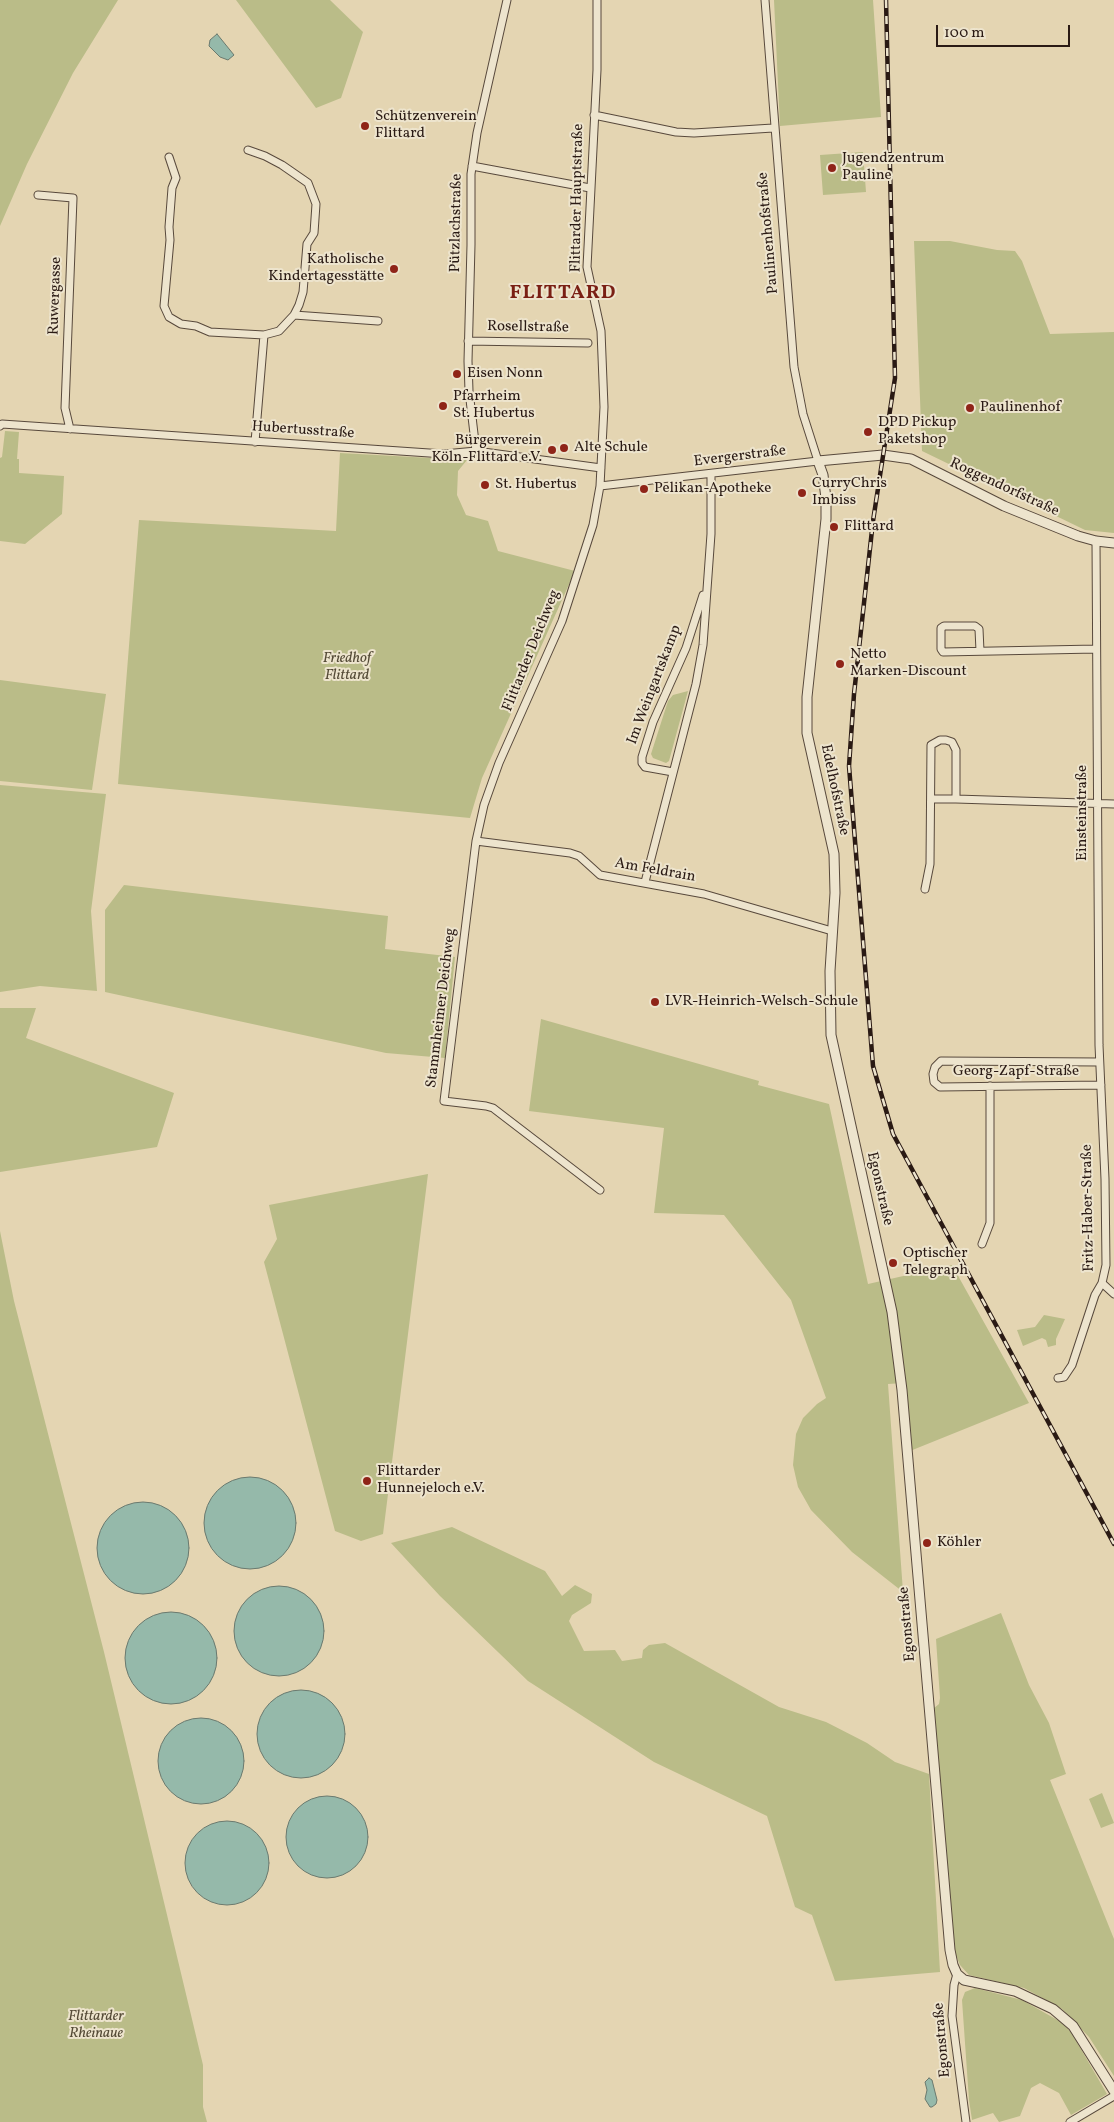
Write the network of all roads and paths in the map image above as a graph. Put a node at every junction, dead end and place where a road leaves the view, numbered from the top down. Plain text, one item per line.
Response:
1 (507, 0) edge
2 (598, 0) edge
3 (765, 0) edge
4 (594, 115) junction
5 (774, 128) junction
6 (248, 150) dead end
7 (169, 157) dead end
8 (472, 166) junction
9 (590, 188) junction
10 (38, 195) dead end
11 (294, 315) junction
12 (378, 321) dead end
13 (264, 335) junction
14 (468, 341) junction
15 (588, 342) dead end
16 (1, 425) edge
17 (70, 429) junction
18 (255, 442) junction
19 (476, 450) junction
20 (883, 455) joint
21 (818, 461) junction
22 (601, 468) junction
23 (711, 474) junction
24 (600, 486) junction
25 (1096, 541) junction
26 (1114, 543) edge
27 (706, 586) junction
28 (1096, 649) junction
29 (980, 651) junction
30 (673, 772) junction
31 (931, 799) junction
32 (956, 799) junction
33 (1097, 802) junction
34 (1114, 804) edge
35 (479, 824) joint
36 (476, 841) junction
37 (645, 882) junction
38 (925, 889) dead end
39 (832, 931) junction
40 (1099, 1062) junction
41 (1101, 1085) junction
42 (990, 1086) junction
43 (850, 1125) joint
44 (600, 1190) dead end
45 (982, 1244) dead end
46 (1102, 1283) junction
47 (1114, 1294) edge
48 (1058, 1378) dead end
49 (957, 1974) junction
50 (1114, 2091) edge
51 (1114, 2096) edge
52 (966, 2122) edge
53 (1070, 2122) edge

1 - 8 street, Pützlachstraße
2 - 4 street, Flittarder Hauptstraße
3 - 5 street, Paulinenhofstraße
4 - 5 street
4 - 9 street, Flittarder Hauptstraße
5 - 21 street, Paulinenhofstraße
6 - 11 street
7 - 13 street
8 - 9 street
8 - 14 street, Pützlachstraße
9 - 22 street, Flittarder Hauptstraße
10 - 17 street, Ruwergasse
11 - 12 street
11 - 13 street
13 - 18 street
14 - 15 street, Rosellstraße
14 - 19 street, Pützlachstraße
16 - 17 street, Hubertusstraße
17 - 18 street, Hubertusstraße
18 - 19 street, Hubertusstraße
19 - 22 street, Hubertusstraße
20 - 21 street, Evergerstraße
20 - 25 street, Roggendorfstraße
21 - 23 street, Evergerstraße
21 - 39 street, Edelhofstraße
22 - 24 street, Flittarder Hauptstraße
23 - 24 street, Evergerstraße
23 - 27 street, Im Weingartskamp
24 - 35 street, Flittarder Deichweg
25 - 26 street, Roggendorfstraße
25 - 28 street, Einsteinstraße
27 - 30 street, Im Weingartskamp
27 - 30 street, Im Weingartskamp
28 - 29 street
28 - 33 street, Einsteinstraße
29 - 29 street
30 - 37 street, Im Weingartskamp
31 - 32 street
31 - 32 street
31 - 38 street
32 - 33 street
33 - 34 street
33 - 40 street, Einsteinstraße
35 - 36 street, Stammheimer Deichweg
36 - 37 street, Am Feldrain
36 - 44 street, Stammheimer Deichweg
37 - 39 street, Am Feldrain
39 - 43 street, Edelhofstraße
40 - 41 street, Einsteinstraße
40 - 42 street, Georg-Zapf-Straße
41 - 42 street, Georg-Zapf-Straße
41 - 46 street, Fritz-Haber-Straße
42 - 45 street
43 - 49 street, Egonstraße
46 - 47 street
46 - 48 street, Fritz-Haber-Straße
49 - 50 street
49 - 52 street, Egonstraße
51 - 53 street

